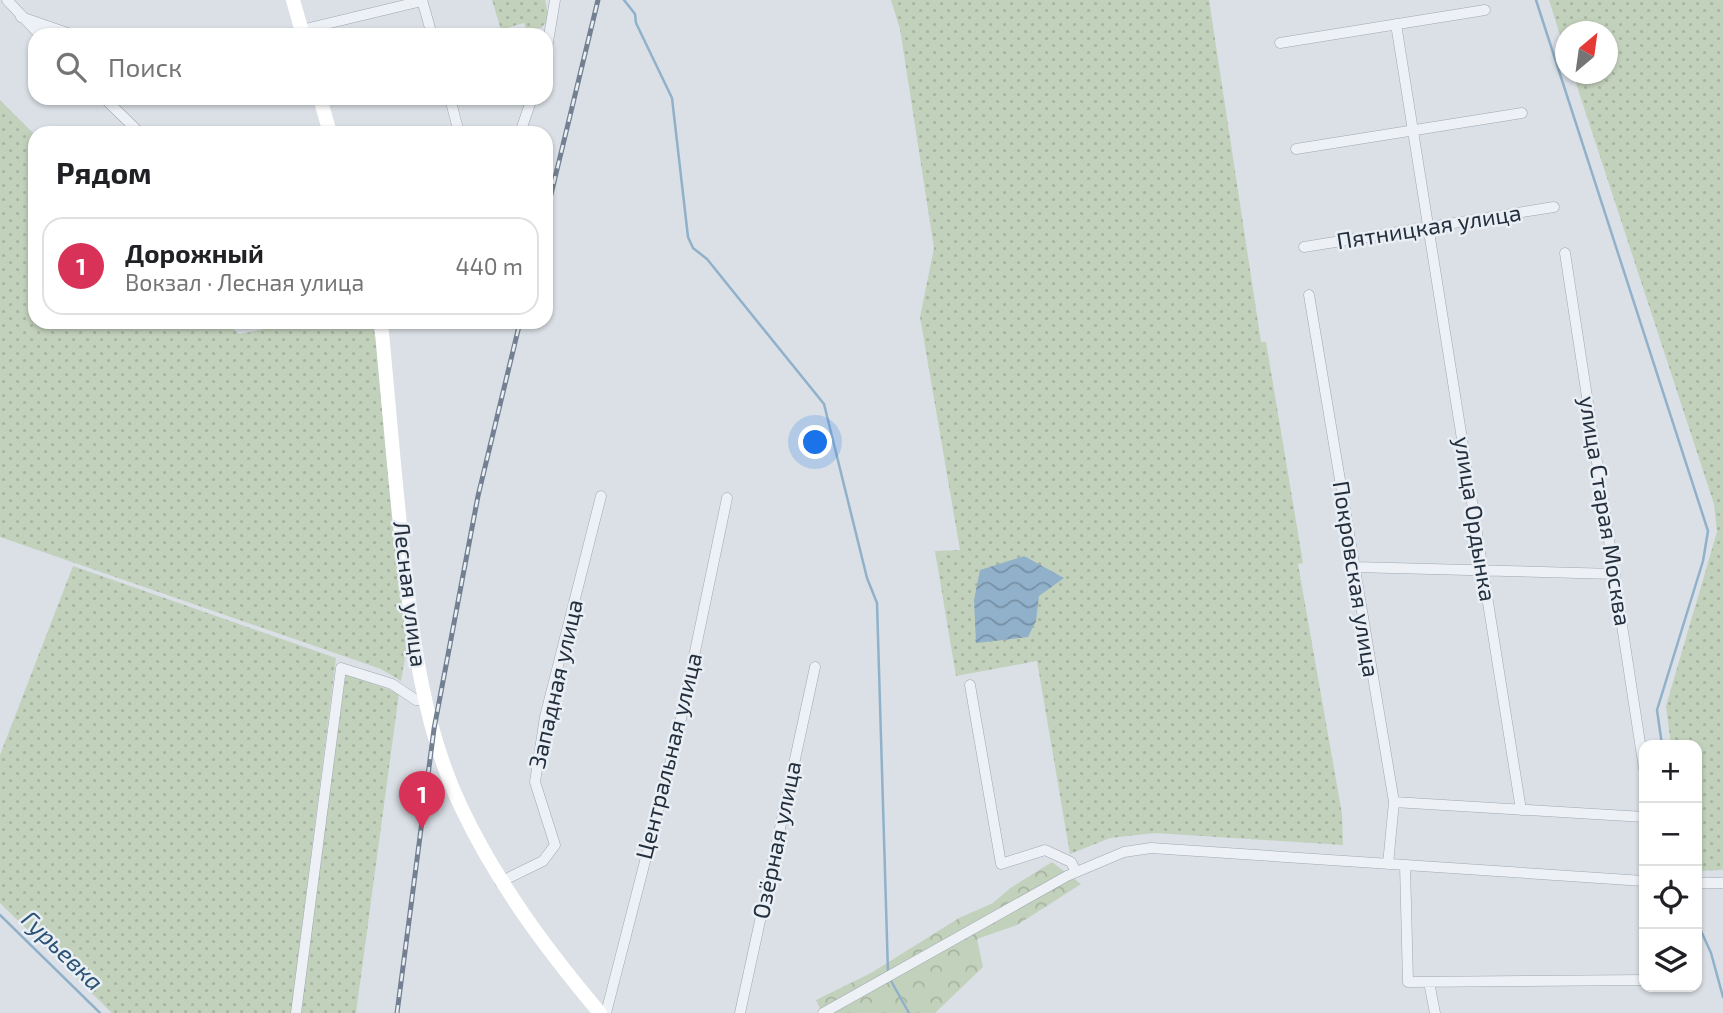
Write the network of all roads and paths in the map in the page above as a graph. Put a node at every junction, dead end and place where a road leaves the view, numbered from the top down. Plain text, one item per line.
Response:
1 (7, 0) edge
2 (293, 0) edge
3 (555, 0) edge
4 (422, 1) edge
5 (1485, 10) dead end
6 (21, 17) junction
7 (1396, 24) junction
8 (33, 28) edge
9 (53, 28) edge
10 (298, 28) edge
11 (318, 28) edge
12 (430, 28) edge
13 (550, 28) edge
14 (1280, 43) dead end
15 (111, 105) edge
16 (322, 105) edge
17 (452, 105) edge
18 (530, 105) edge
19 (1522, 113) dead end
20 (133, 126) edge
21 (328, 126) edge
22 (457, 126) edge
23 (522, 126) edge
24 (1414, 130) junction
25 (1296, 149) dead end
26 (1554, 207) dead end
27 (1430, 228) junction
28 (1304, 247) dead end
29 (1565, 253) dead end
30 (1309, 295) dead end
31 (382, 329) edge
32 (601, 496) dead end
33 (727, 498) dead end
34 (1354, 567) junction
35 (1483, 569) junction
36 (1615, 574) junction
37 (815, 667) dead end
38 (970, 685) dead end
39 (426, 701) junction
40 (1640, 740) edge
41 (1394, 802) junction
42 (1521, 810) junction
43 (1639, 817) edge
44 (1388, 864) junction
45 (1405, 865) junction
46 (1076, 872) junction
47 (1639, 881) edge
48 (500, 882) junction
49 (1702, 883) edge
50 (1723, 883) edge
51 (1639, 980) edge
52 (1429, 982) junction
53 (296, 1013) edge
54 (603, 1013) edge
55 (740, 1013) edge
56 (823, 1013) edge
57 (1435, 1013) edge

1 - 6 street
2 - 10 street
3 - 13 street
4 - 11 street
4 - 12 street
5 - 7 street
6 - 8 street
6 - 9 street
7 - 14 street
7 - 24 street, улица Ордынка
15 - 20 street
16 - 21 street
17 - 22 street
18 - 23 street
19 - 24 street
24 - 25 street
24 - 27 street, улица Ордынка
26 - 27 street, Пятницкая улица
27 - 28 street, Пятницкая улица
27 - 35 street, улица Ордынка
29 - 36 street, улица Старая Москва
30 - 34 street, Покровская улица
31 - 39 street, Лесная улица
32 - 48 street, Западная улица
33 - 54 street, Центральная улица
34 - 35 street
34 - 41 street, Покровская улица
35 - 36 street
35 - 42 street, улица Ордынка
36 - 40 street, улица Старая Москва
37 - 55 street, Озёрная улица
38 - 46 street
39 - 48 street, Лесная улица
39 - 53 street
41 - 42 street
41 - 44 street, Покровская улица
42 - 43 street
44 - 45 street
44 - 46 street
45 - 47 street
45 - 52 street
46 - 56 street
48 - 54 street, Лесная улица
49 - 50 street
51 - 52 street
52 - 57 street

